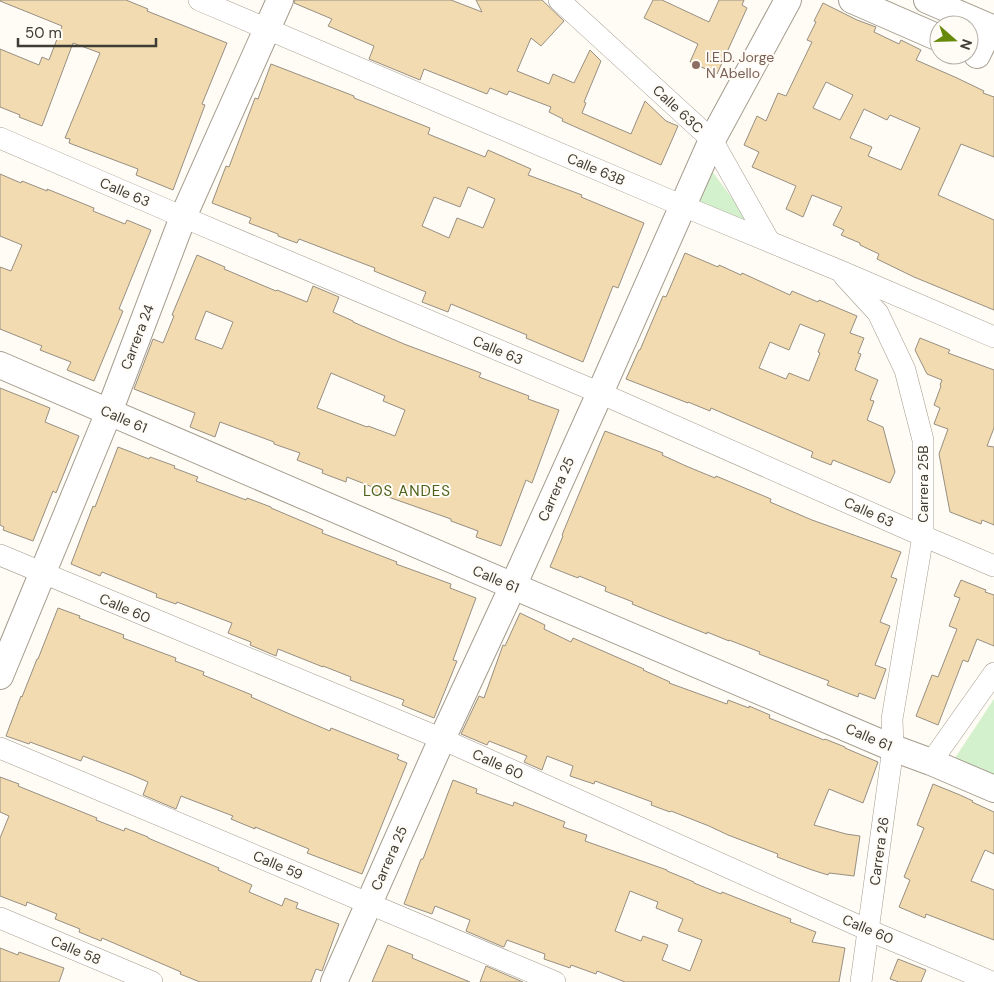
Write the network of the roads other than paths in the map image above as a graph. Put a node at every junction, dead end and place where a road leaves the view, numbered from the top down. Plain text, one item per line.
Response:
1 (199, 0) edge
2 (280, 0) edge
3 (559, 0) edge
4 (788, 0) edge
5 (852, 0) edge
6 (941, 3) edge
7 (992, 28) edge
8 (266, 29) junction
9 (929, 34) edge
10 (980, 56) edge
11 (0, 138) edge
12 (712, 140) junction
13 (683, 206) junction
14 (183, 217) junction
15 (769, 241) junction
16 (838, 270) junction
17 (994, 336) edge
18 (0, 365) edge
19 (600, 393) junction
20 (109, 412) junction
21 (923, 536) junction
22 (0, 555) edge
23 (994, 566) edge
24 (42, 573) junction
25 (512, 586) junction
26 (994, 672) edge
27 (0, 676) edge
28 (892, 720) joint
29 (442, 739) junction
30 (0, 748) edge
31 (893, 748) junction
32 (931, 762) junction
33 (994, 789) edge
34 (369, 904) junction
35 (0, 918) edge
36 (868, 930) junction
37 (152, 982) edge
38 (334, 982) edge
39 (555, 982) edge
40 (861, 982) edge
41 (992, 982) edge

1 - 8 street, Calle 63B
2 - 8 street, Carrera 24
3 - 12 street, Calle 63C
4 - 12 street, Carrera 25
5 - 9 street
6 - 7 street
7 - 10 street
8 - 13 street, Calle 63B
8 - 14 street, Carrera 24
11 - 14 street, Calle 63
12 - 13 street, Carrera 25
12 - 15 street, Calle 63C
13 - 15 street, Calle 63B
13 - 19 street, Carrera 25
14 - 19 street, Calle 63
14 - 20 street, Carrera 24
15 - 16 street, Calle 63B
16 - 17 street, Calle 63B
16 - 21 street, Carrera 25B
18 - 20 street, Calle 61
19 - 21 street, Calle 63
19 - 25 street, Carrera 25
20 - 24 street, Carrera 24
20 - 25 street, Calle 61
21 - 23 street, Calle 63
21 - 28 street, Carrera 25B
22 - 24 street, Calle 60
24 - 27 street, Carrera 24
24 - 29 street, Calle 60
25 - 29 street, Carrera 25
25 - 31 street, Calle 61
26 - 32 street
28 - 31 street, Carrera 26
29 - 34 street, Carrera 25
29 - 36 street, Calle 60
30 - 34 street, Calle 59
31 - 32 street, Calle 61
31 - 36 street, Carrera 26
32 - 33 street, Calle 61
34 - 38 street, Carrera 25
34 - 39 street, Calle 59
35 - 37 street, Calle 58
36 - 40 street, Carrera 26
36 - 41 street, Calle 60

